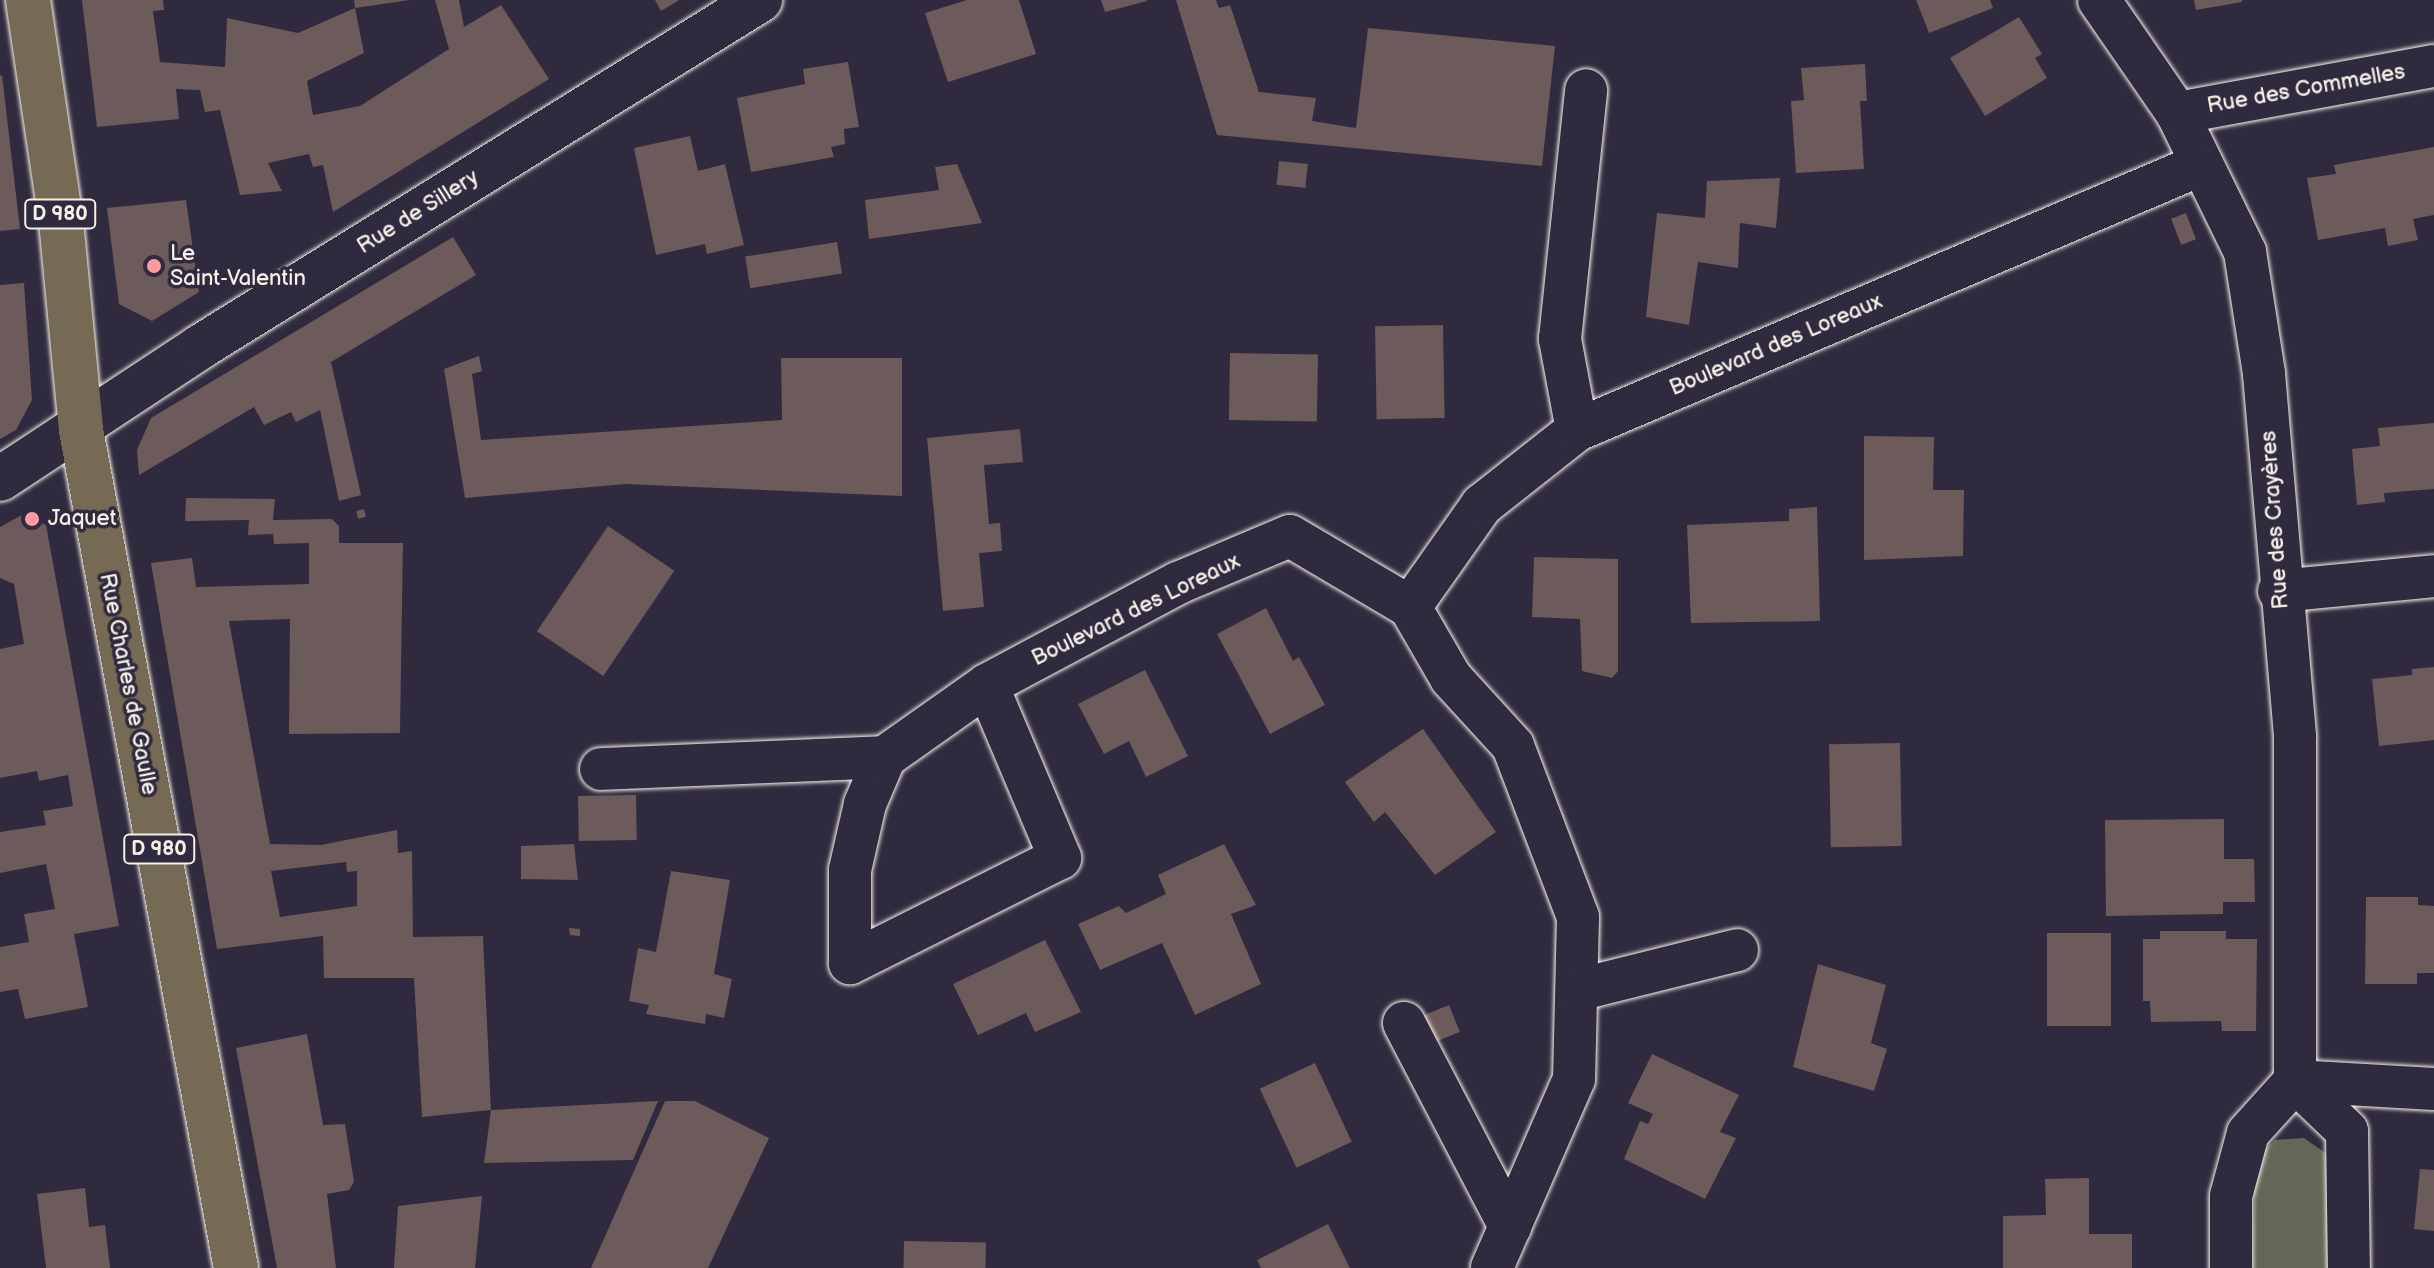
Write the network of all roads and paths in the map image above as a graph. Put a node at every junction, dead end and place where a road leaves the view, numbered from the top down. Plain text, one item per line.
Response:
1 (28, 0) edge
2 (760, 0) edge
3 (2099, 0) edge
4 (2434, 66) edge
5 (1586, 90) dead end
6 (2177, 113) junction
7 (2202, 164) junction
8 (81, 430) junction
9 (1577, 430) junction
10 (0, 479) edge
11 (2434, 576) edge
12 (2279, 591) junction
13 (1410, 607) junction
14 (987, 685) junction
15 (885, 757) junction
16 (601, 769) dead end
17 (1737, 950) dead end
18 (1577, 990) junction
19 (1404, 1023) dead end
20 (2295, 1081) junction
21 (2434, 1089) edge
22 (1510, 1227) junction
23 (236, 1268) edge
24 (1492, 1268) edge
25 (2231, 1268) edge
26 (2349, 1268) edge

1 - 8 main road, D 980
2 - 8 street, Rue de Sillery
3 - 6 street, Rue des Crayères
4 - 6 street, Rue des Commelles
5 - 9 street
6 - 7 street, Rue des Crayères
7 - 9 street, Boulevard des Loreaux
7 - 12 street, Rue des Crayères
8 - 10 street, Rue de Sillery
8 - 23 main road, Rue Charles de Gaulle / D 980
9 - 13 street, Boulevard des Loreaux
11 - 12 street
12 - 20 street, Rue des Crayères
13 - 14 street, Boulevard des Loreaux
13 - 18 street, Boulevard des Loreaux
14 - 15 street, Boulevard des Loreaux
14 - 15 street
15 - 16 street
17 - 18 street
18 - 22 street, Boulevard des Loreaux
19 - 22 street
20 - 21 street
20 - 25 street
20 - 26 street
22 - 24 street, Boulevard des Loreaux

